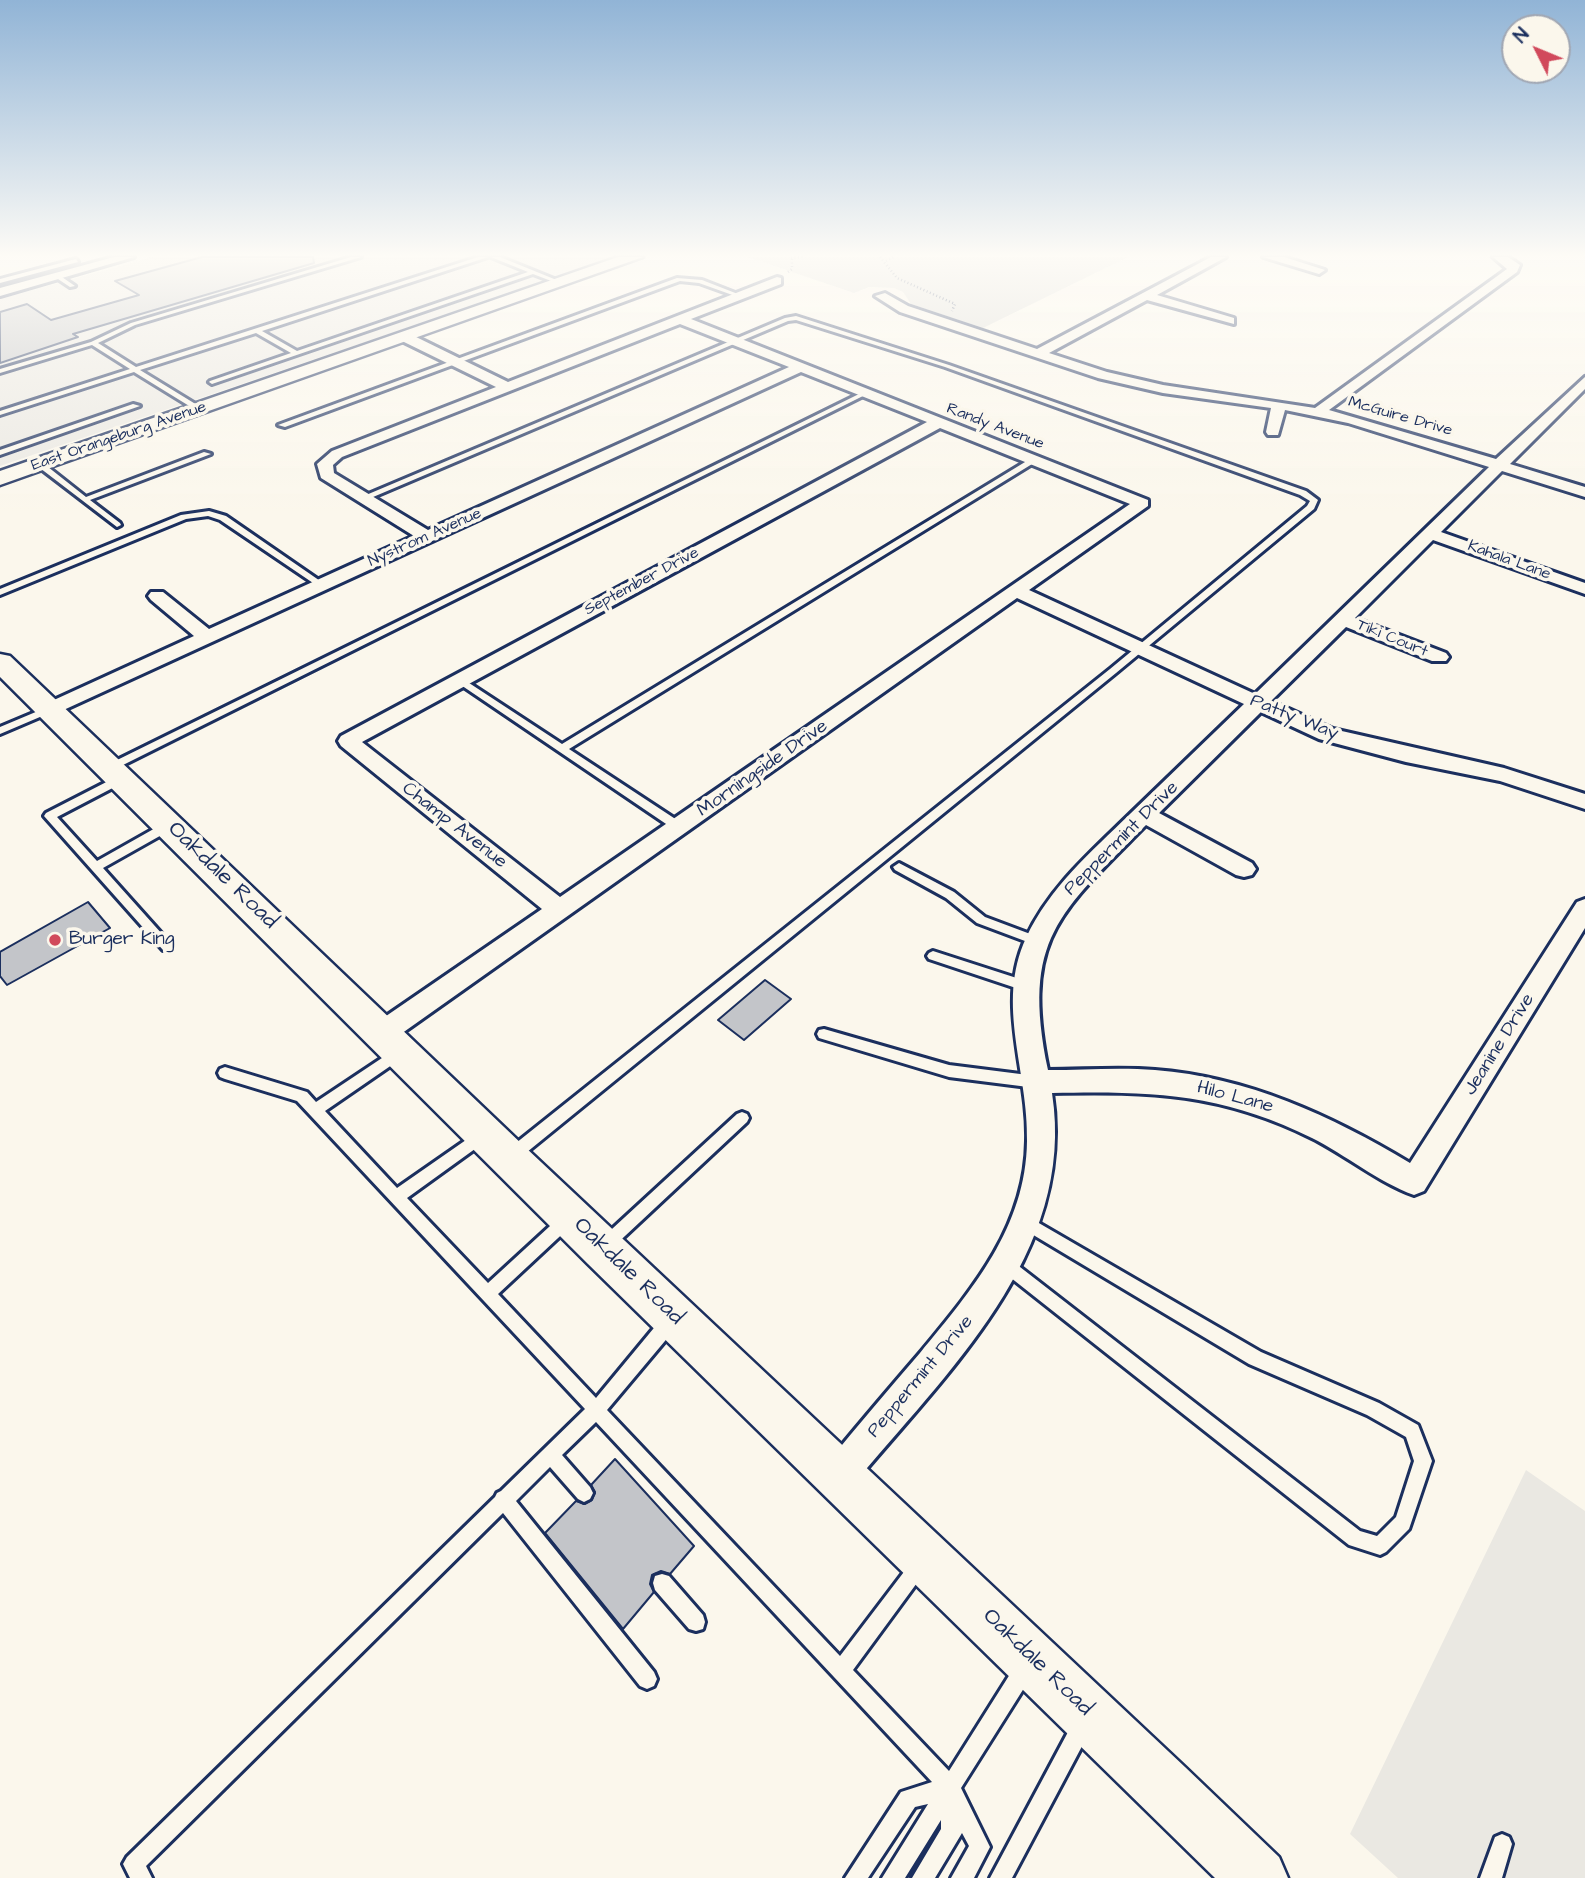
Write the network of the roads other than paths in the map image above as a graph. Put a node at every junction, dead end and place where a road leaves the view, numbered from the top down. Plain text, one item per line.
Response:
1 (88, 345) edge
2 (96, 345) edge
3 (214, 345) edge
4 (281, 345) edge
5 (321, 345) edge
6 (388, 345) edge
7 (421, 345) edge
8 (496, 345) edge
9 (615, 345) edge
10 (726, 345) edge
11 (744, 345) edge
12 (879, 345) edge
13 (1010, 345) edge
14 (1055, 345) edge
15 (1411, 345) edge
16 (296, 353) junction
17 (1037, 354) junction
18 (454, 360) junction
19 (800, 367) junction
20 (138, 369) junction
21 (0, 371) edge
22 (1585, 381) edge
23 (212, 382) dead end
24 (508, 387) junction
25 (863, 394) junction
26 (1279, 405) junction
27 (136, 406) dead end
28 (199, 410) junction
29 (1318, 412) junction
30 (0, 413) edge
31 (937, 423) junction
32 (282, 425) dead end
33 (1273, 432) dead end
34 (0, 453) edge
35 (207, 454) dead end
36 (1033, 461) junction
37 (40, 464) junction
38 (1499, 465) junction
39 (0, 478) edge
40 (1585, 492) edge
41 (363, 498) junction
42 (83, 500) junction
43 (1142, 503) joint
44 (117, 525) dead end
45 (1432, 534) junction
46 (427, 537) junction
47 (322, 585) junction
48 (1585, 589) edge
49 (0, 592) edge
50 (1018, 592) junction
51 (157, 596) dead end
52 (1345, 620) junction
53 (207, 637) junction
54 (1139, 648) junction
55 (1439, 657) dead end
56 (0, 662) edge
57 (460, 681) junction
58 (1259, 705) junction
59 (50, 709) junction
60 (0, 731) edge
61 (348, 741) joint
62 (561, 749) junction
63 (117, 773) junction
64 (1585, 802) edge
65 (1145, 815) junction
66 (170, 825) junction
67 (679, 827) junction
68 (95, 867) junction
69 (898, 867) dead end
70 (1244, 869) dead end
71 (1585, 908) edge
72 (560, 910) junction
73 (1037, 940) junction
74 (166, 947) dead end
75 (933, 957) dead end
76 (1026, 986) junction
77 (824, 1034) dead end
78 (391, 1042) junction
79 (225, 1073) dead end
80 (1037, 1082) junction
81 (315, 1110) junction
82 (742, 1118) dead end
83 (496, 1147) junction
84 (1415, 1182) joint
85 (396, 1197) junction
86 (570, 1217) junction
87 (1026, 1222) junction
88 (602, 1248) junction
89 (1006, 1265) junction
90 (487, 1294) junction
91 (675, 1316) junction
92 (598, 1408) junction
93 (551, 1455) junction
94 (840, 1474) junction
95 (584, 1493) dead end
96 (503, 1499) junction
97 (926, 1556) junction
98 (662, 1583) dead end
99 (696, 1622) dead end
100 (1032, 1658) junction
101 (841, 1670) junction
102 (647, 1679) dead end
103 (1089, 1713) junction
104 (950, 1787) junction
105 (1502, 1844) dead end
106 (141, 1878) edge
107 (856, 1878) edge
108 (893, 1878) edge
109 (923, 1878) edge
110 (962, 1878) edge
111 (1001, 1878) edge
112 (1258, 1878) edge
113 (1491, 1878) edge

1 - 21 lane
2 - 20 lane
3 - 20 lane
4 - 16 lane
5 - 16 lane
6 - 28 main road, East Orangeburg Avenue
7 - 18 street
8 - 18 lane
9 - 24 street
10 - 41 lane
11 - 19 street, Randy Avenue
12 - 54 lane
13 - 17 street, McGuire Drive
14 - 17 street
15 - 29 street
16 - 23 lane
17 - 26 street, McGuire Drive
18 - 24 street
18 - 32 lane
19 - 25 street, Randy Avenue
19 - 46 street, Nystrom Avenue
20 - 28 lane
20 - 30 lane
22 - 38 street, Peppermint Drive
24 - 41 street
25 - 31 street, Randy Avenue
25 - 63 lane
26 - 29 street, McGuire Drive
26 - 33 street
27 - 34 lane
28 - 37 main road, East Orangeburg Avenue
29 - 38 street, McGuire Drive
31 - 36 street, Randy Avenue
31 - 57 street, September Drive
35 - 42 lane
36 - 43 street, Randy Avenue
36 - 62 lane
37 - 39 main road, East Orangeburg Avenue
37 - 42 lane
38 - 40 street, McGuire Drive
38 - 45 street, Peppermint Drive
41 - 46 street
42 - 44 lane
43 - 50 street, Morningside Drive
45 - 48 street, Kahala Lane
45 - 52 street, Peppermint Drive
46 - 47 street, Nystrom Avenue
47 - 49 lane
47 - 53 street, Nystrom Avenue
50 - 54 street, Patty Way
50 - 67 street, Morningside Drive
51 - 53 street
52 - 55 street, Tiki Court
52 - 58 street, Peppermint Drive
53 - 59 street, Nystrom Avenue
54 - 58 street, Patty Way
54 - 83 lane
56 - 59 main road, Oakdale Road
57 - 61 street, September Drive
57 - 62 lane
58 - 64 street, Patty Way
58 - 65 street, Peppermint Drive
59 - 60 lane
59 - 63 main road, Oakdale Road
61 - 72 street, Champ Avenue
62 - 67 lane
63 - 66 main road, Oakdale Road
63 - 68 lane
65 - 70 street
65 - 73 street, Peppermint Drive
66 - 68 lane
66 - 78 main road, Oakdale Road
67 - 72 street, Morningside Drive
68 - 74 lane
69 - 73 lane
71 - 84 street, Jeanine Drive
72 - 78 street, Morningside Drive
73 - 76 street, Peppermint Drive
75 - 76 lane
76 - 80 street, Peppermint Drive
77 - 80 lane
78 - 81 lane
78 - 83 main road, Oakdale Road
79 - 81 lane
80 - 84 street, Hilo Lane
80 - 87 street, Peppermint Drive
81 - 85 lane
82 - 88 lane
83 - 85 lane
83 - 86 main road, Oakdale Road
85 - 90 lane
86 - 88 main road, Oakdale Road
86 - 90 lane
87 - 89 street, Peppermint Drive
87 - 89 lane
88 - 91 main road, Oakdale Road
89 - 94 street, Peppermint Drive
90 - 92 lane
91 - 92 lane
91 - 94 main road, Oakdale Road
92 - 93 lane
92 - 101 lane
93 - 95 lane
93 - 96 lane
94 - 97 main road, Oakdale Road
96 - 102 lane
96 - 106 lane
97 - 100 main road, Oakdale Road
97 - 101 lane
98 - 99 lane
100 - 103 main road, Oakdale Road
100 - 104 lane
101 - 104 lane
103 - 111 lane
103 - 112 main road, Oakdale Road
104 - 107 lane
104 - 108 lane
104 - 109 lane
104 - 110 lane
105 - 113 lane

